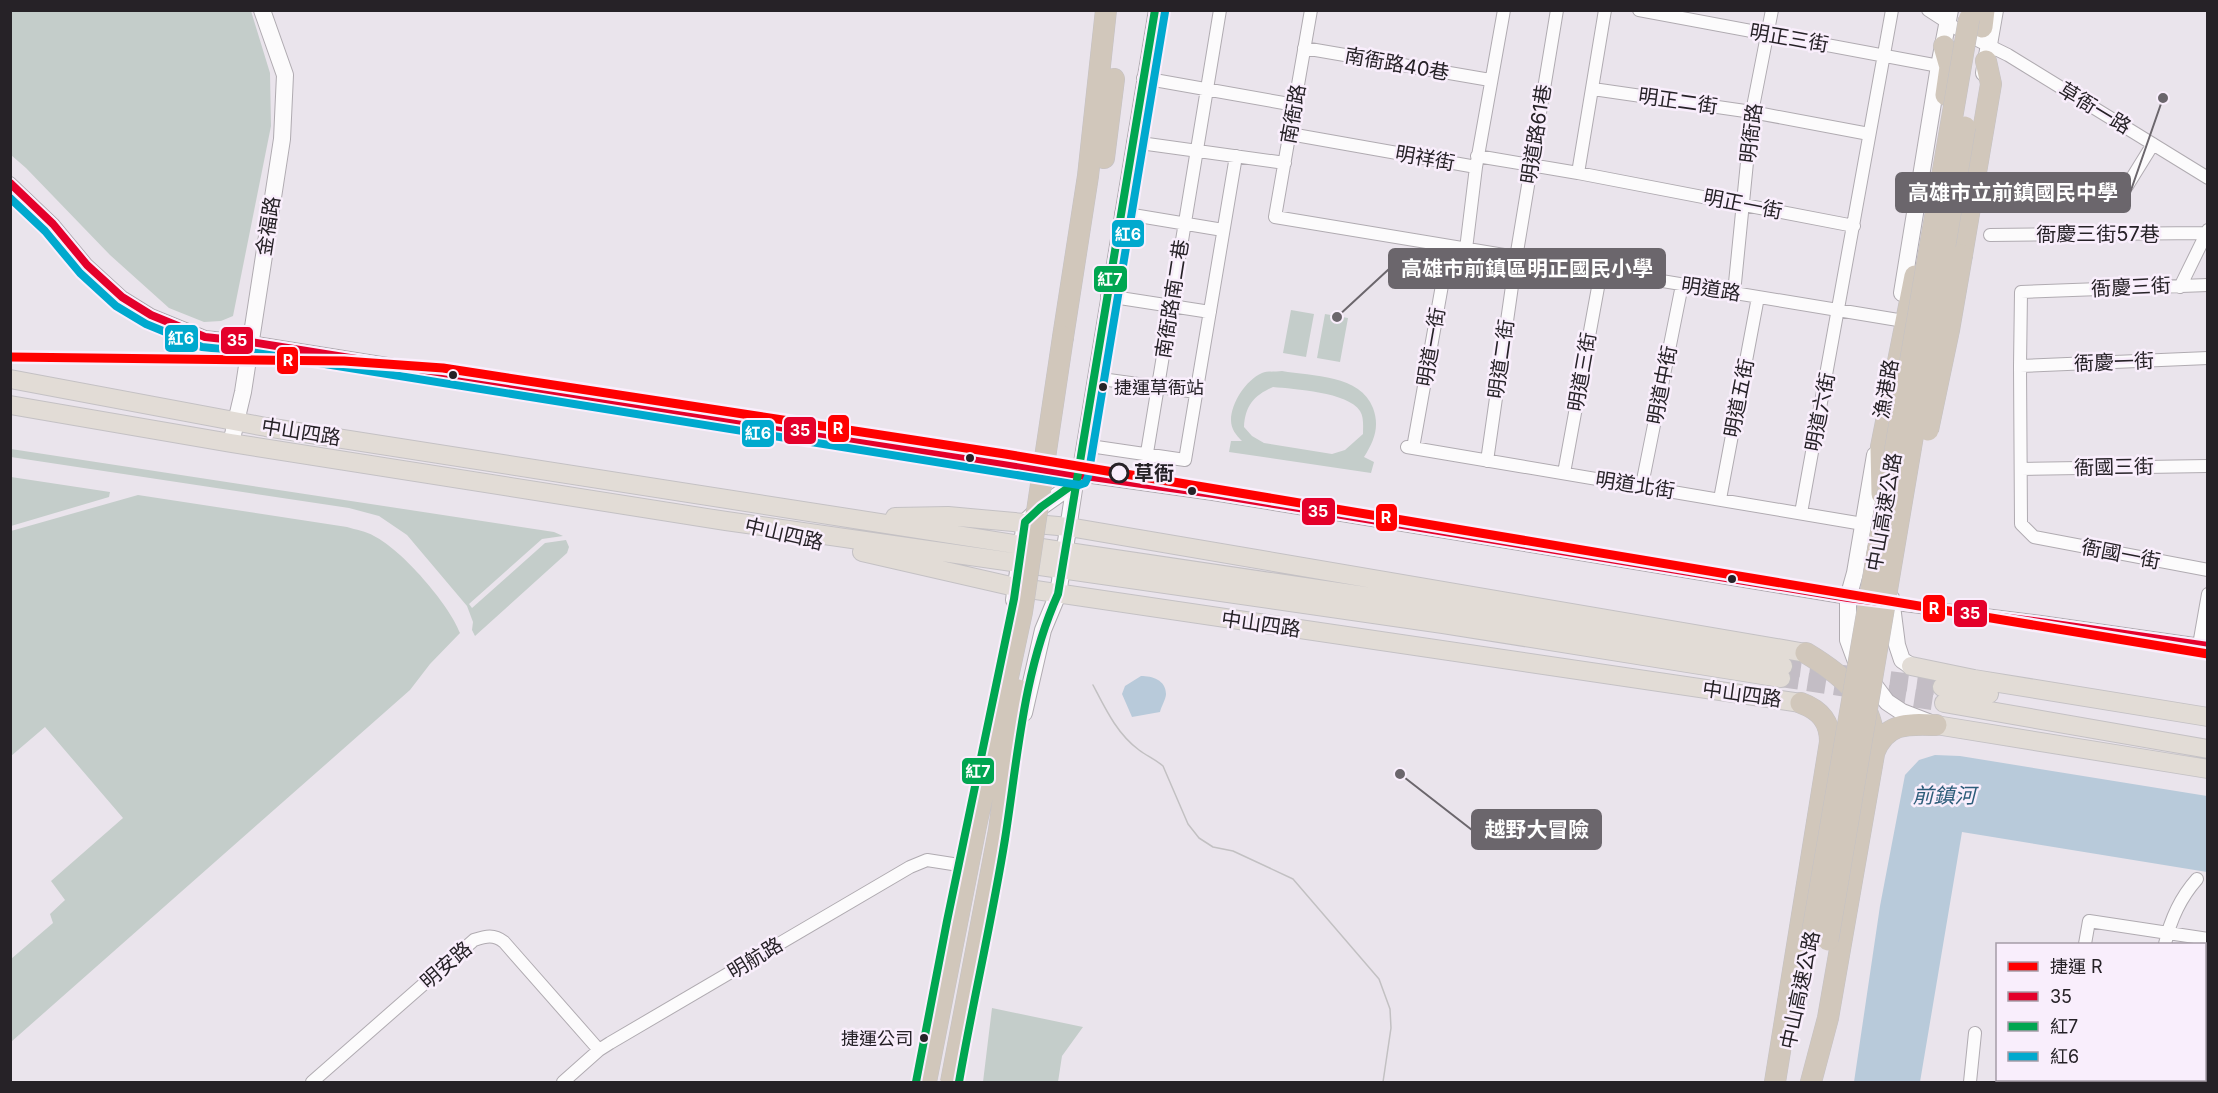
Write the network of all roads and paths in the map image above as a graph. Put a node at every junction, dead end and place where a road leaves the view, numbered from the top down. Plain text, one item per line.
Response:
1 (262, 10) edge
2 (1106, 10) edge
3 (1120, 10) edge
4 (1155, 10) edge
5 (1220, 10) edge
6 (1311, 10) edge
7 (1504, 10) edge
8 (1557, 10) edge
9 (1605, 10) edge
10 (1638, 10) edge
11 (1772, 10) edge
12 (1892, 10) edge
13 (1928, 10) edge
14 (1970, 10) edge
15 (1984, 10) edge
16 (1995, 10) edge
17 (1949, 16) edge
18 (1768, 34) junction
19 (1304, 48) junction
20 (1985, 50) junction
21 (1883, 55) junction
22 (1942, 56) junction
23 (1143, 78) junction
24 (1490, 80) junction
25 (1207, 89) junction
26 (1593, 89) junction
27 (1294, 105) junction
28 (1752, 112) junction
29 (1290, 134) junction
30 (1869, 134) junction
31 (1133, 142) junction
32 (2153, 144) junction
33 (1196, 151) junction
34 (1236, 156) junction
35 (1476, 161) junction
36 (1285, 163) junction
37 (1531, 166) junction
38 (1578, 173) junction
39 (2208, 178) edge
40 (10, 183) edge
41 (2056, 199) dead end
42 (1744, 203) junction
43 (1121, 213) junction
44 (1275, 217) joint
45 (1185, 224) junction
46 (1854, 226) junction
47 (1223, 230) junction
48 (2207, 232) edge
49 (1990, 235) dead end
50 (1449, 246) junction
51 (1466, 249) junction
52 (1516, 258) junction
53 (1600, 271) junction
54 (1682, 285) junction
55 (2208, 285) edge
56 (2180, 287) junction
57 (1734, 293) junction
58 (1107, 296) junction
59 (1758, 297) junction
60 (1171, 307) junction
61 (1839, 310) junction
62 (1210, 312) junction
63 (1898, 320) junction
64 (1069, 337) junction
65 (251, 342) junction
66 (2208, 358) edge
67 (2020, 366) junction
68 (1094, 378) junction
69 (10, 379) edge
70 (1157, 387) junction
71 (1197, 392) junction
72 (10, 405) edge
73 (235, 421) junction
74 (231, 443) junction
75 (1083, 445) junction
76 (1410, 447) joint
77 (1146, 454) junction
78 (1487, 460) junction
79 (2208, 466) edge
80 (2021, 469) junction
81 (1564, 473) junction
82 (1077, 479) junction
83 (1142, 483) junction
84 (1642, 485) junction
85 (1720, 499) junction
86 (1802, 513) junction
87 (842, 518) junction
88 (1882, 520) junction
89 (726, 521) junction
90 (1025, 522) junction
91 (1069, 527) junction
92 (1021, 545) junction
93 (1065, 551) junction
94 (1018, 564) junction
95 (2208, 570) edge
96 (1062, 571) junction
97 (1015, 587) junction
98 (1058, 594) junction
99 (2208, 594) edge
100 (1848, 598) junction
101 (1890, 602) junction
102 (2203, 645) edge
103 (1806, 653) joint
104 (1911, 666) joint
105 (1014, 678) junction
106 (1801, 703) joint
107 (2208, 717) edge
108 (988, 723) junction
109 (1936, 725) junction
110 (2208, 727) edge
111 (1020, 732) junction
112 (2208, 749) edge
113 (1874, 754) junction
114 (2208, 769) edge
115 (959, 865) junction
116 (2197, 879) dead end
117 (2168, 932) junction
118 (2208, 939) edge
119 (1819, 940) junction
120 (2085, 943) edge
121 (2165, 943) edge
122 (1975, 1033) dead end
123 (599, 1050) junction
124 (312, 1083) edge
125 (563, 1083) edge
126 (916, 1083) edge
127 (930, 1083) edge
128 (946, 1083) edge
129 (959, 1083) edge
130 (1775, 1083) edge
131 (1780, 1083) edge
132 (1804, 1083) edge
133 (1811, 1083) edge
134 (1970, 1083) edge

1 - 65 street, 金福路
2 - 64 highway
3 - 64 highway
4 - 23 street
5 - 25 street, 南衙路南二巷
6 - 19 street, 南衙路
7 - 24 street, 明祥街
8 - 37 street, 明道路61巷
9 - 26 street
10 - 18 street, 明正三街
11 - 18 street, 明衙路
12 - 21 street
13 - 17 street, 草衙一路
14 - 88 highway, 中山高速公路, bridge
15 - 88 highway, 中山高速公路, bridge
16 - 20 street
17 - 20 street, 草衙一路
17 - 22 street, 漁港路
18 - 21 street, 明正三街
18 - 28 street, 明衙路
19 - 24 street, 南衙路40巷
19 - 27 street, 南衙路
20 - 32 street, 草衙一路
20 - 88 highway, bridge
20 - 101 street
21 - 22 street, 明正三街
21 - 30 street
22 - 63 street, 漁港路
22 - 88 highway, bridge
23 - 25 street
23 - 31 street
24 - 35 street, 明祥街
25 - 27 street
25 - 33 street, 南衙路南二巷
26 - 28 street, 明正二街
26 - 38 street
27 - 29 street, 南衙路
28 - 30 street, 明正二街
28 - 42 street, 明衙路
29 - 35 street, 明祥街
29 - 36 street, 南衙路
30 - 46 street
31 - 33 street
31 - 43 street
32 - 39 street, 草衙一路
32 - 41 street
33 - 34 street
33 - 45 street, 南衙路南二巷
34 - 36 street
34 - 47 street, 南衙路南二巷
35 - 37 street, 明正一街
35 - 51 street
36 - 44 street, 南衙路
37 - 38 street, 明正一街
37 - 52 street, 明道路61巷
38 - 42 street, 明正一街
40 - 65 street
42 - 46 street, 明正一街
42 - 57 street, 明衙路
43 - 45 street
43 - 58 street
44 - 50 street, 明道路
45 - 47 street
45 - 60 street, 南衙路南二巷
46 - 61 street, 明道六街
47 - 62 street, 南衙路南二巷
48 - 49 street, 衙慶三街57巷
48 - 56 street, 衙慶三街
50 - 51 street, 明道路
50 - 76 street, 明道一街
51 - 52 street, 明道路
52 - 53 street, 明道路
52 - 78 street, 明道二街
53 - 54 street, 明道路
53 - 81 street, 明道三街
54 - 57 street, 明道路
54 - 84 street, 明道中街
55 - 56 street
56 - 67 street, 衙慶三街
57 - 59 street, 明道路
58 - 60 street
58 - 68 street
59 - 61 street, 明道路
59 - 85 street, 明道五街
60 - 62 street
60 - 70 street, 南衙路南二巷
61 - 63 street, 明道路
61 - 86 street, 明道六街
62 - 71 street, 南衙路南二巷
63 - 88 street, 漁港路
64 - 105 highway, bridge
65 - 73 street, 金福路
65 - 82 street
66 - 67 street, 衙慶一街
67 - 80 street
68 - 70 street
68 - 75 street
69 - 73 main road, 中山四路
70 - 71 street
70 - 77 street, 南衙路南二巷
71 - 77 street, 南衙路南二巷
72 - 74 main road, 中山四路
73 - 74 street, 金福路
73 - 87 main road, 中山四路
74 - 89 main road, 中山四路
75 - 77 street
75 - 82 street
76 - 78 street, 明道北街
77 - 83 street, 南衙路南二巷
78 - 81 street, 明道北街
79 - 80 street, 衙國三街
80 - 95 street, 衙國一街
81 - 84 street, 明道北街
82 - 83 street
82 - 90 street
82 - 91 street
83 - 100 street
84 - 85 street, 明道北街
85 - 86 street, 明道北街
86 - 88 street, 明道北街
87 - 90 main road, 中山四路
87 - 92 main road, 中山四路
88 - 100 street, 漁港路
88 - 119 highway, 中山高速公路, bridge
89 - 94 main road, 中山四路
89 - 97 main road, 中山四路
90 - 91 main road, 中山四路
90 - 92 street
91 - 93 street
91 - 103 main road, 中山四路
92 - 93 main road, 中山四路
92 - 94 street
93 - 96 street
93 - 96 main road, 中山四路
94 - 96 main road, 中山四路
94 - 97 street
96 - 98 street
97 - 98 main road, 中山四路
97 - 108 street
98 - 106 main road, 中山四路
98 - 111 street
99 - 102 street
100 - 101 street
100 - 109 street, 漁港路
101 - 102 street
101 - 104 street
103 - 113 highway
104 - 107 main road
105 - 127 highway, bridge
105 - 128 highway, bridge
106 - 130 highway
108 - 115 street
108 - 127 street
109 - 113 highway
109 - 114 main road
110 - 112 main road
111 - 128 street
111 - 129 street
113 - 133 highway
115 - 123 street, 明航路
115 - 126 street
116 - 117 street
117 - 118 street
117 - 120 street
117 - 121 street
119 - 131 highway, 中山高速公路
119 - 132 highway, 中山高速公路
122 - 134 street
123 - 124 street, 明安路
123 - 125 street, 明航路

